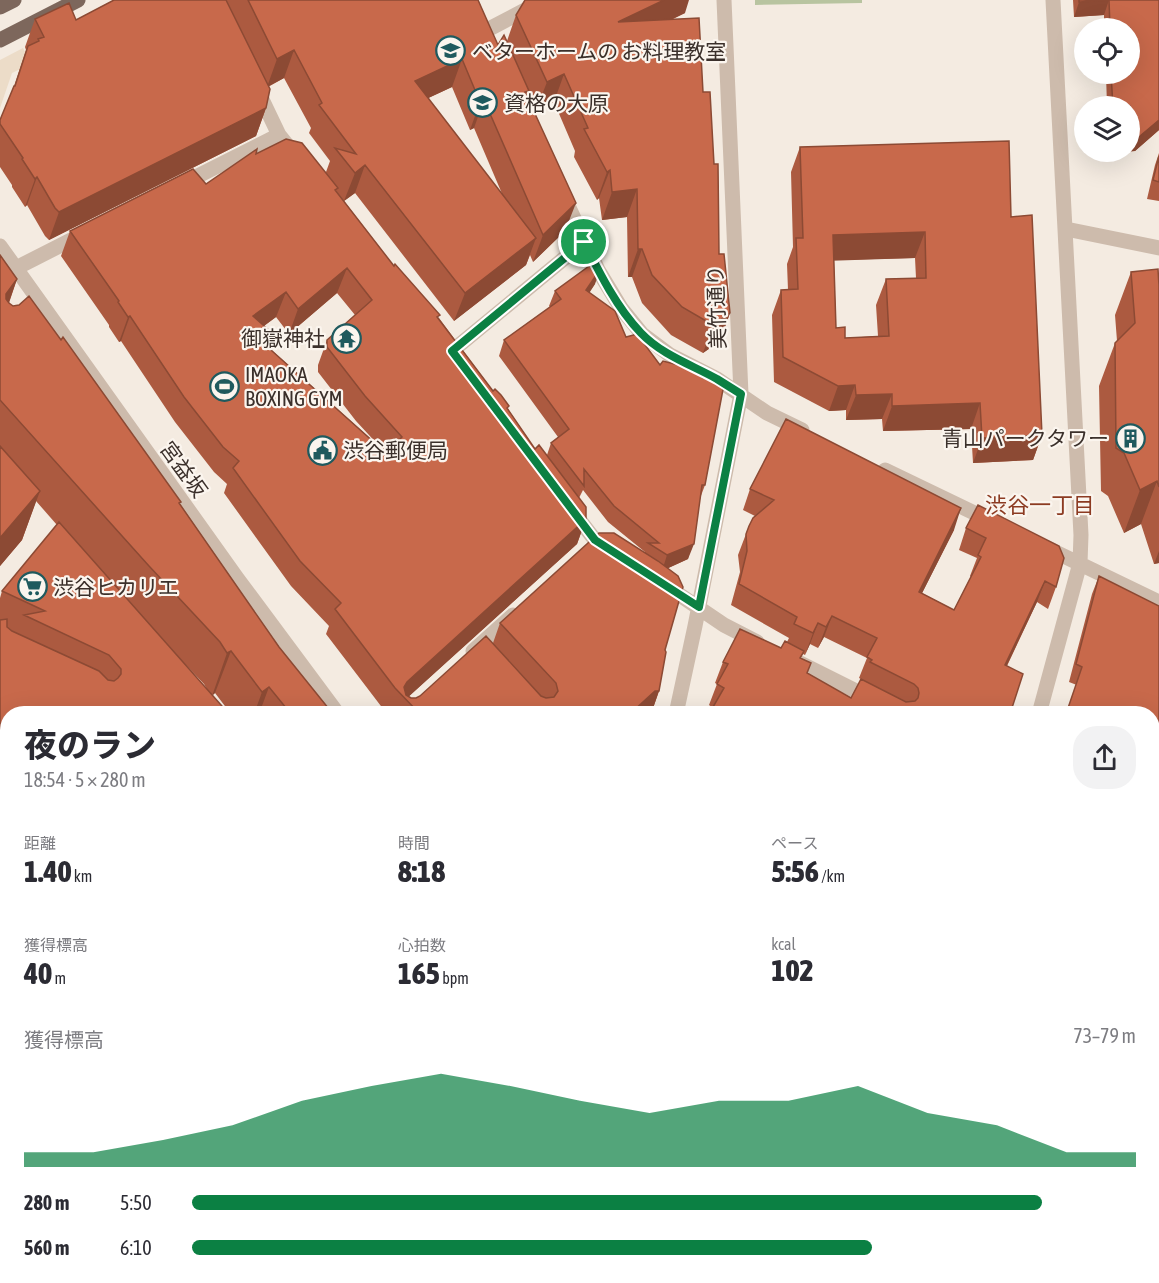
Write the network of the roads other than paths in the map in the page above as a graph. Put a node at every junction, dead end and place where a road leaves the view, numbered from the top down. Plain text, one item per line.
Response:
1 (14, 0) edge
2 (78, 0) edge
3 (544, 0) edge
4 (724, 0) edge
5 (1053, 0) edge
6 (0, 7) edge
7 (489, 30) edge
8 (0, 40) edge
9 (249, 72) edge
10 (279, 135) junction
11 (308, 171) edge
12 (173, 188) edge
13 (560, 189) edge
14 (92, 229) edge
15 (1066, 229) junction
16 (584, 242) junction
17 (0, 246) edge
18 (1159, 248) edge
19 (16, 268) junction
20 (451, 351) edge
21 (741, 394) junction
22 (810, 434) edge
23 (875, 465) edge
24 (561, 495) edge
25 (1004, 527) edge
26 (1037, 543) edge
27 (623, 558) edge
28 (1080, 563) junction
29 (651, 576) edge
30 (1159, 602) edge
31 (699, 607) junction
32 (519, 609) edge
33 (462, 661) edge
34 (332, 706) edge
35 (678, 706) edge
36 (881, 706) edge
37 (1041, 706) edge

1 - 6 main road
2 - 8 main road
3 - 7 street
4 - 21 street, 美竹通り
5 - 15 street
9 - 10 street
10 - 11 street
10 - 12 street
13 - 16 street
14 - 19 street
15 - 18 street
15 - 28 street
16 - 20 street
16 - 21 street
17 - 19 street, 宮益坂
19 - 34 street, 宮益坂
21 - 22 street
21 - 31 street, 美竹通り
23 - 25 street
24 - 27 street
26 - 28 street
28 - 30 street
28 - 37 street
29 - 31 street
31 - 35 street, 美竹通り
31 - 36 street
32 - 33 street

